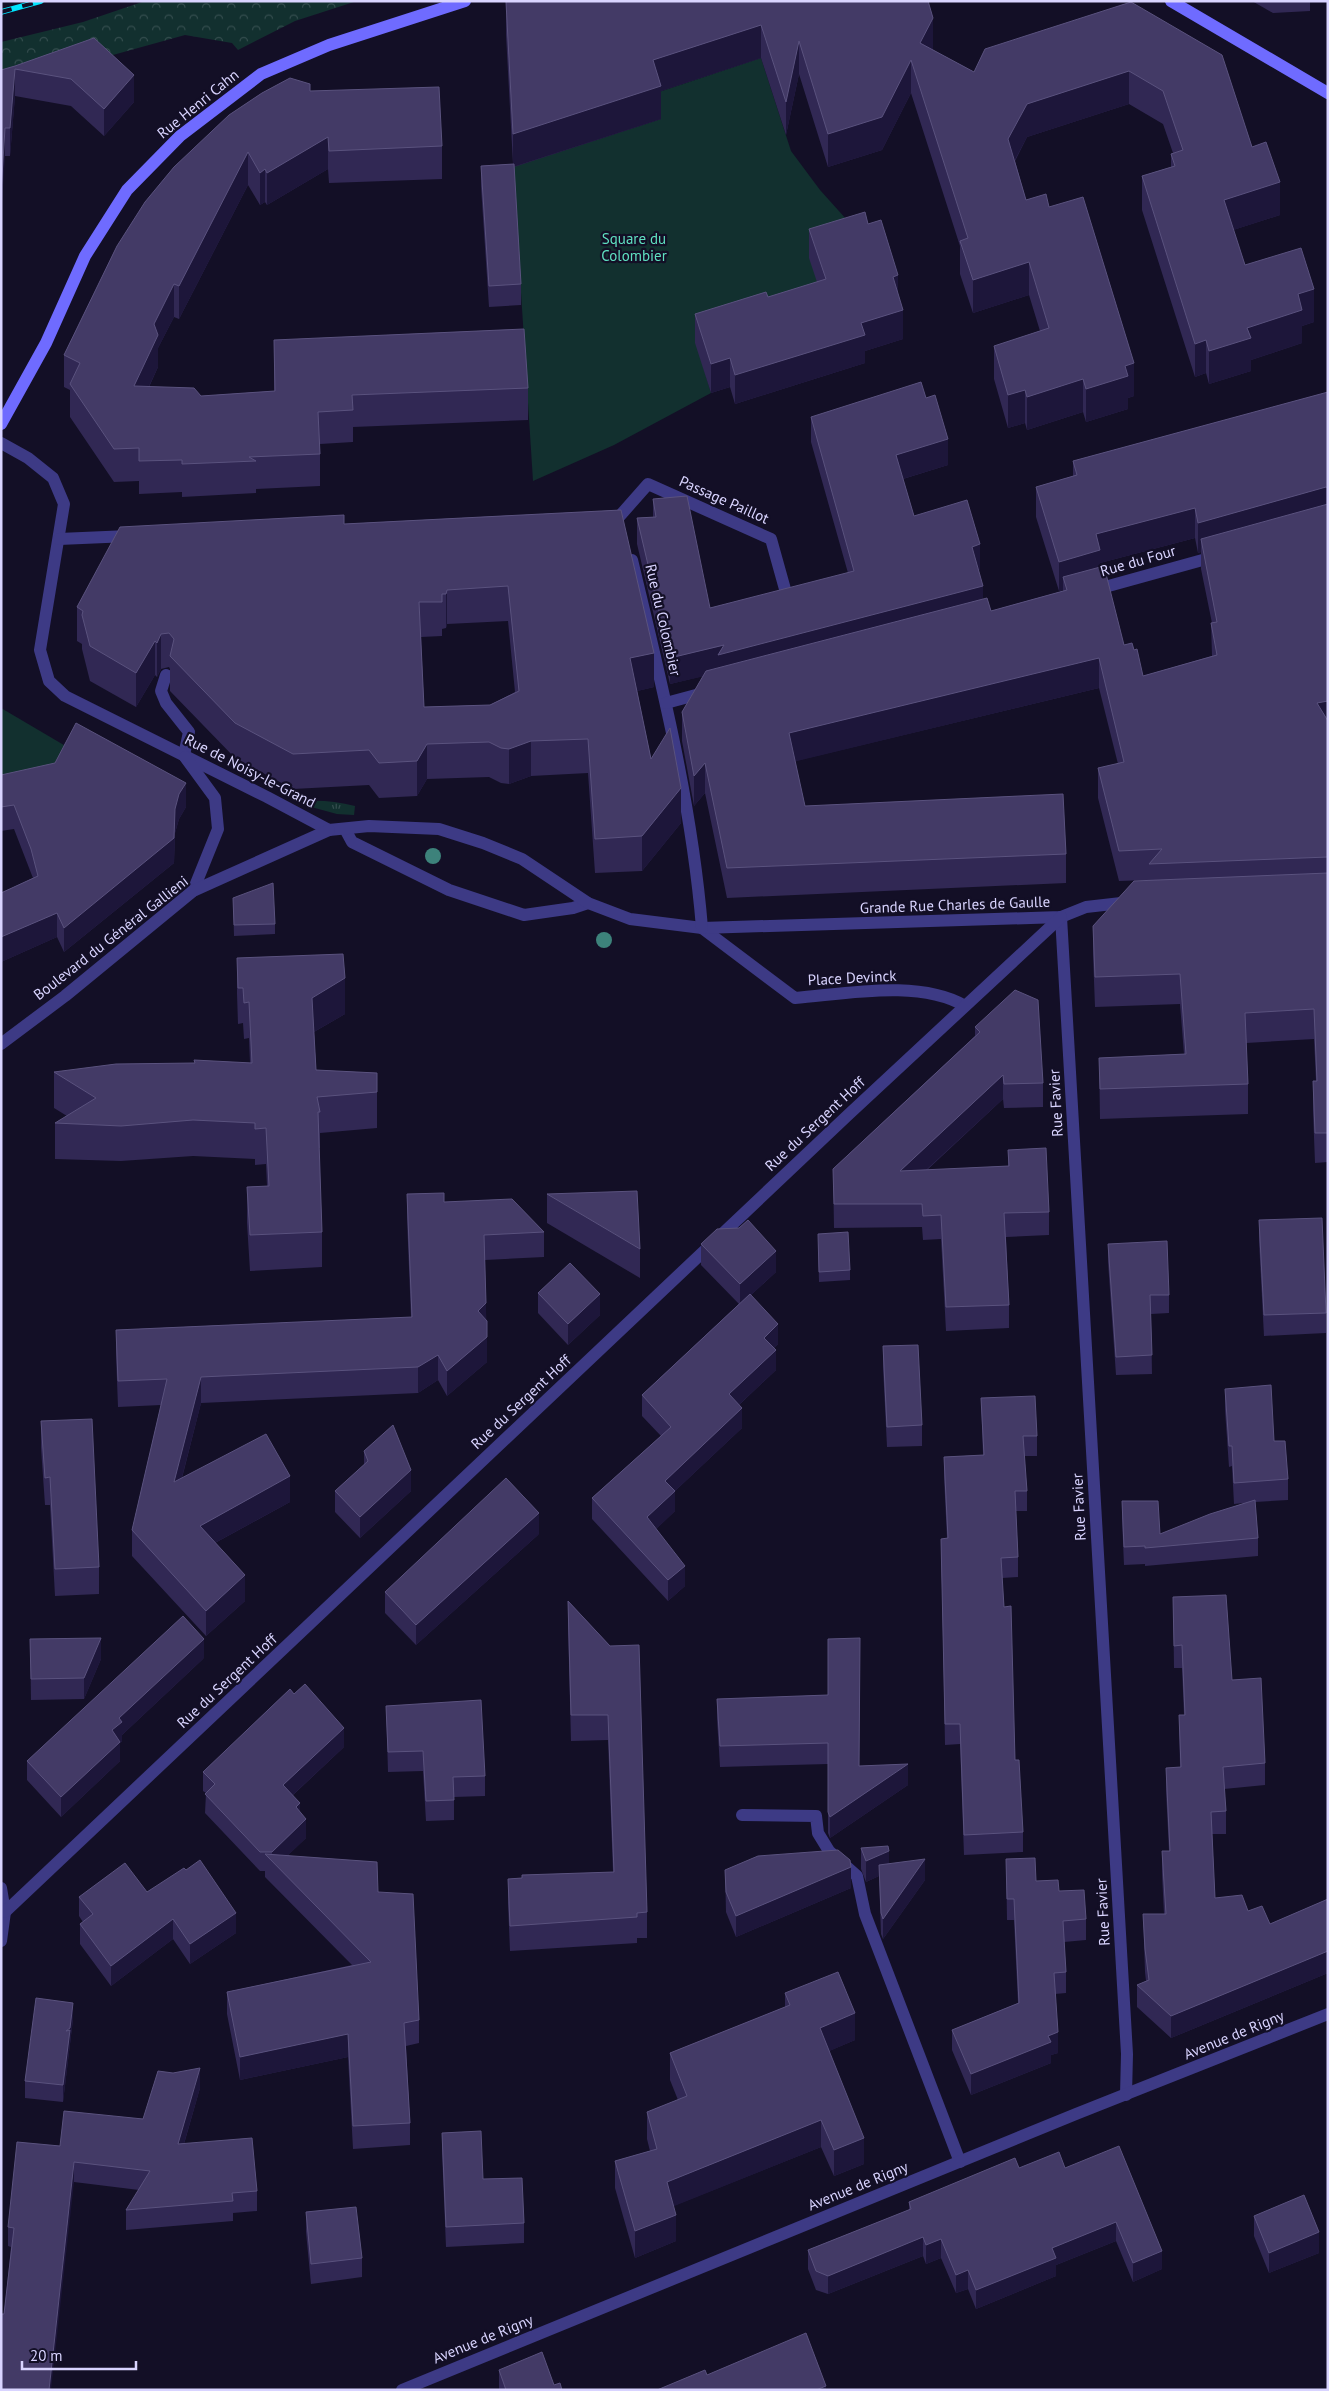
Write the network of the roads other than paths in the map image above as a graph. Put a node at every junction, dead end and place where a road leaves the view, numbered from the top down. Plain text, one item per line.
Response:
1 (464, 1) edge
2 (1171, 1) edge
3 (1328, 93) edge
4 (1, 424) edge
5 (1, 443) edge
6 (616, 520) edge
7 (143, 535) edge
8 (59, 539) junction
9 (629, 546) edge
10 (1234, 551) edge
11 (1083, 593) edge
12 (788, 600) edge
13 (166, 675) dead end
14 (720, 688) edge
15 (666, 703) junction
16 (184, 754) junction
17 (329, 830) junction
18 (345, 830) junction
19 (193, 891) junction
20 (1142, 902) edge
21 (588, 903) junction
22 (1061, 918) junction
23 (702, 928) junction
24 (964, 1006) junction
25 (1, 1044) edge
26 (742, 1815) dead end
27 (1, 1888) edge
28 (3, 1912) edge
29 (1, 1941) edge
30 (1328, 2014) edge
31 (1126, 2095) junction
32 (960, 2162) junction
33 (402, 2390) edge

1 - 4 main road, Rue Henri Cahn
2 - 3 main road
5 - 8 street, Rue de Noisy-le-Grand
6 - 12 street, Passage Paillot
7 - 8 street
8 - 16 street, Rue de Noisy-le-Grand
9 - 15 street, Rue du Colombier
10 - 11 street, Rue du Four
13 - 16 street
14 - 15 street
15 - 23 street, Rue du Colombier
16 - 17 street, Rue de Noisy-le-Grand
16 - 19 street
17 - 18 street, Rue de Noisy-le-Grand
17 - 19 street, Boulevard du Général Gallieni
18 - 21 street, Rue de Noisy-le-Grand
18 - 21 street
19 - 25 street, Boulevard du Général Gallieni
20 - 22 street, Grande Rue Charles de Gaulle
21 - 23 street, Rue de Noisy-le-Grand
22 - 23 street, Grande Rue Charles de Gaulle
22 - 24 street, Rue du Sergent Hoff
22 - 31 street, Rue Favier
23 - 24 street, Place Devinck
24 - 28 street, Rue du Sergent Hoff
26 - 32 street
27 - 28 street
28 - 29 street
30 - 31 street, Avenue de Rigny
31 - 32 street, Avenue de Rigny
32 - 33 street, Avenue de Rigny

